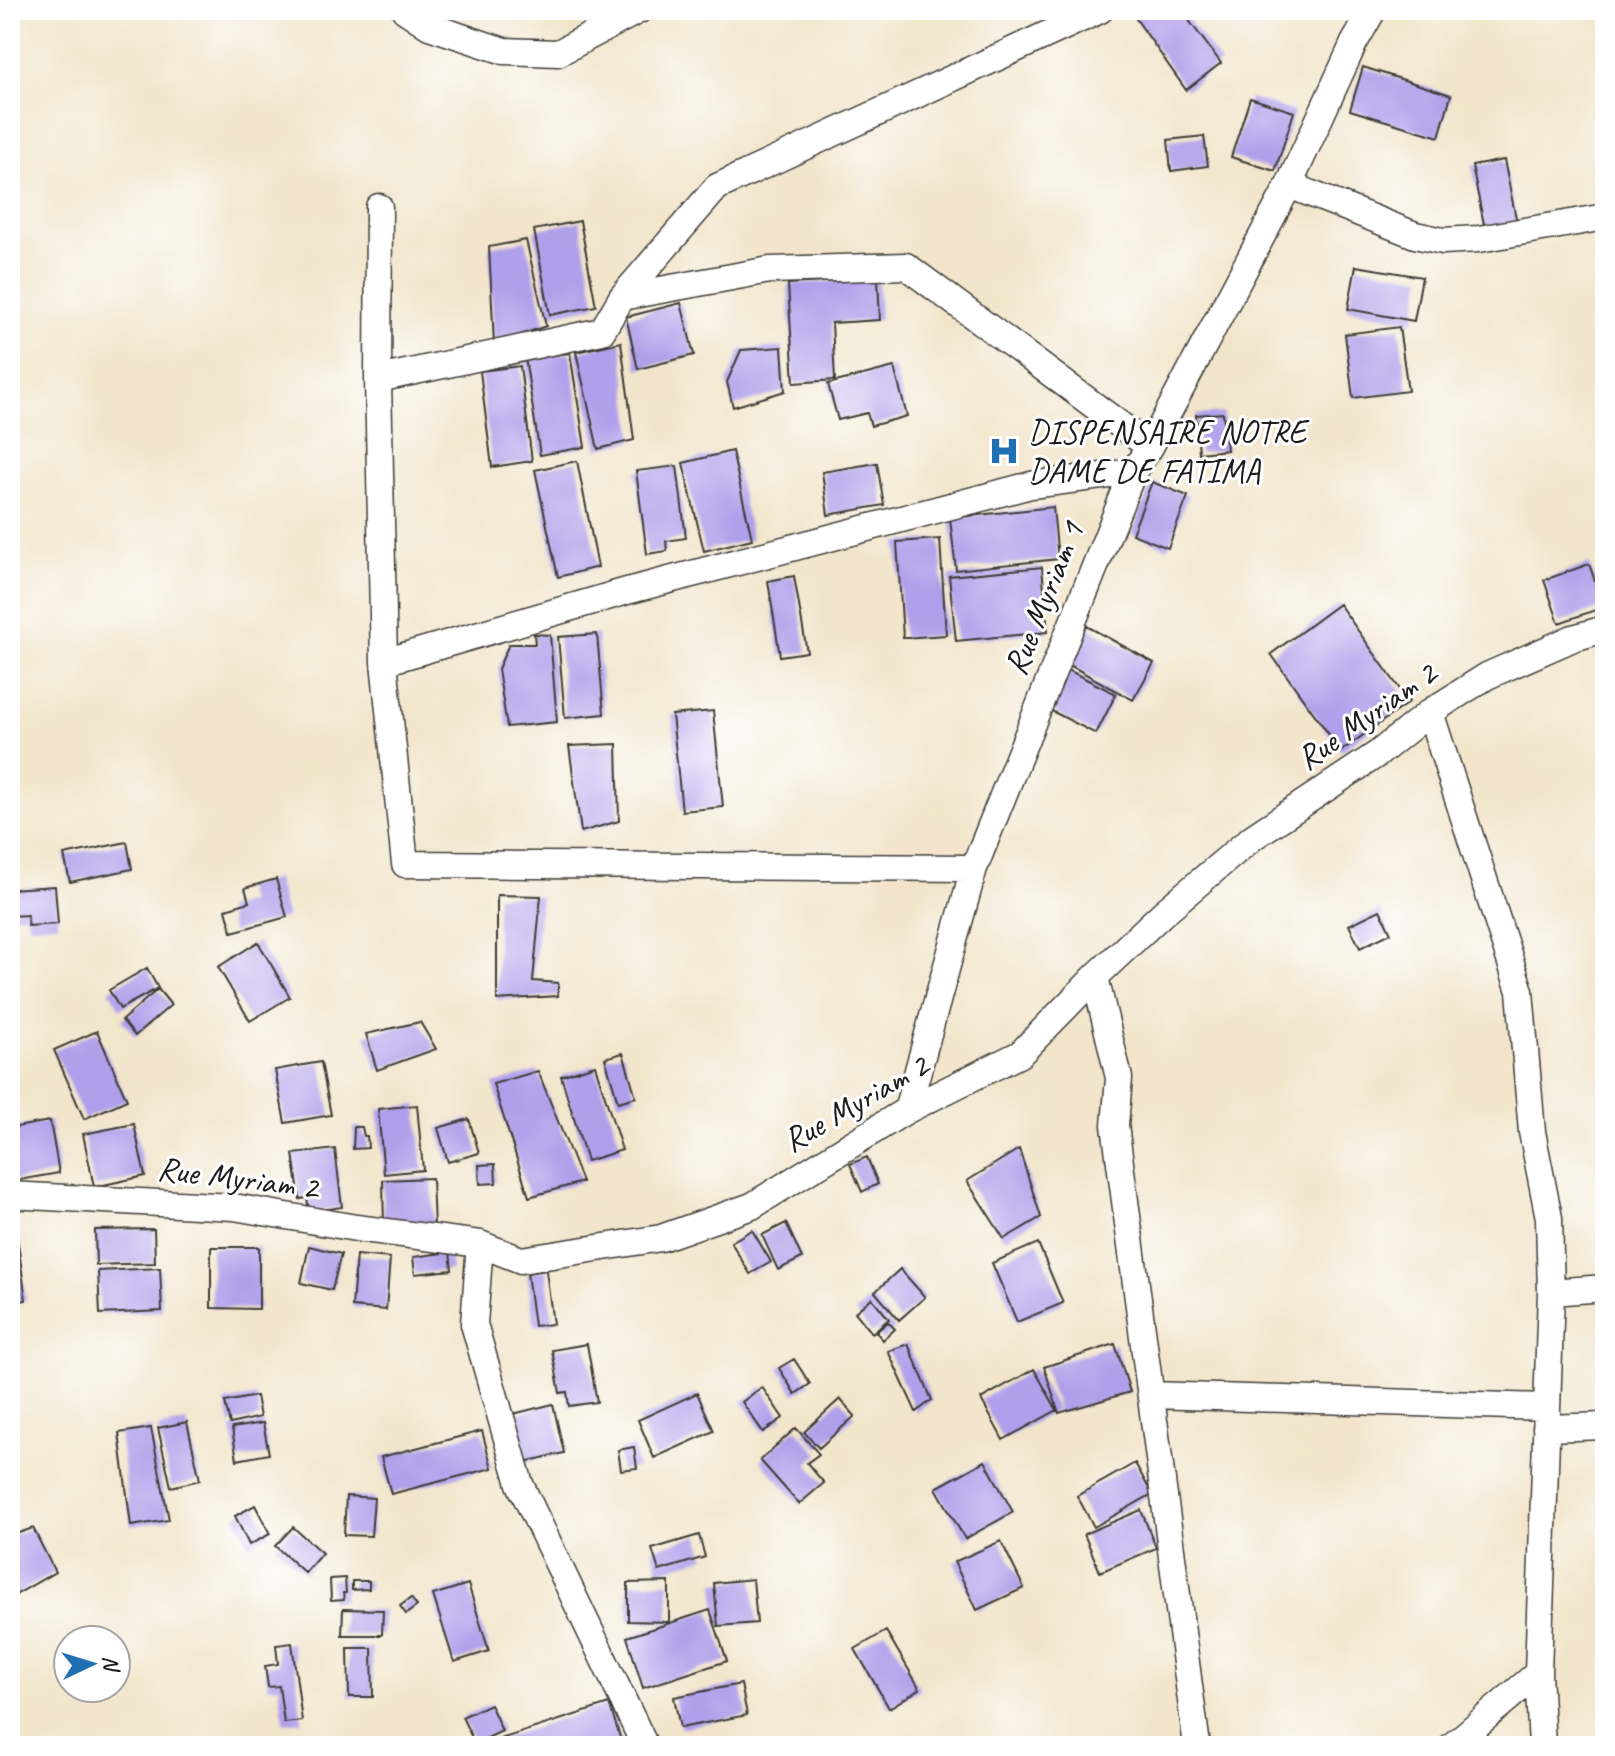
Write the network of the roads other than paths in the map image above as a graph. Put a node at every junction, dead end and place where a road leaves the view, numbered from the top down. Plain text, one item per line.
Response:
1 (405, 10) edge
2 (639, 10) edge
3 (1100, 10) edge
4 (1373, 10) edge
5 (1289, 185) junction
6 (379, 207) dead end
7 (1605, 217) edge
8 (622, 297) junction
9 (378, 379) junction
10 (1150, 447) junction
11 (1133, 472) junction
12 (1605, 629) edge
13 (384, 662) junction
14 (1430, 712) junction
15 (974, 868) junction
16 (1095, 977) junction
17 (907, 1110) junction
18 (10, 1195) edge
19 (480, 1244) junction
20 (1605, 1288) edge
21 (1551, 1292) junction
22 (1151, 1395) junction
23 (1547, 1418) junction
24 (1605, 1426) edge
25 (1538, 1673) junction
26 (645, 1746) edge
27 (1197, 1746) edge
28 (1452, 1746) edge
29 (1542, 1746) edge

1 - 2 street
3 - 8 street
4 - 5 street, Rue Myriam 1
5 - 7 street
5 - 10 street, Rue Myriam 1
6 - 9 street
8 - 9 street
8 - 10 street
9 - 13 street
10 - 11 street, Rue Myriam 1
11 - 13 street
11 - 15 street, Rue Myriam 1
12 - 14 street, Rue Myriam 2
13 - 15 street
14 - 16 street, Rue Myriam 2
14 - 21 street
15 - 17 street, Rue Myriam 1
16 - 17 street, Rue Myriam 2
16 - 22 street
17 - 19 street, Rue Myriam 2
18 - 19 street, Rue Myriam 2
19 - 26 street
20 - 21 street
21 - 23 street
22 - 23 street
22 - 27 street
23 - 24 street
23 - 25 street
25 - 28 street
25 - 29 street

